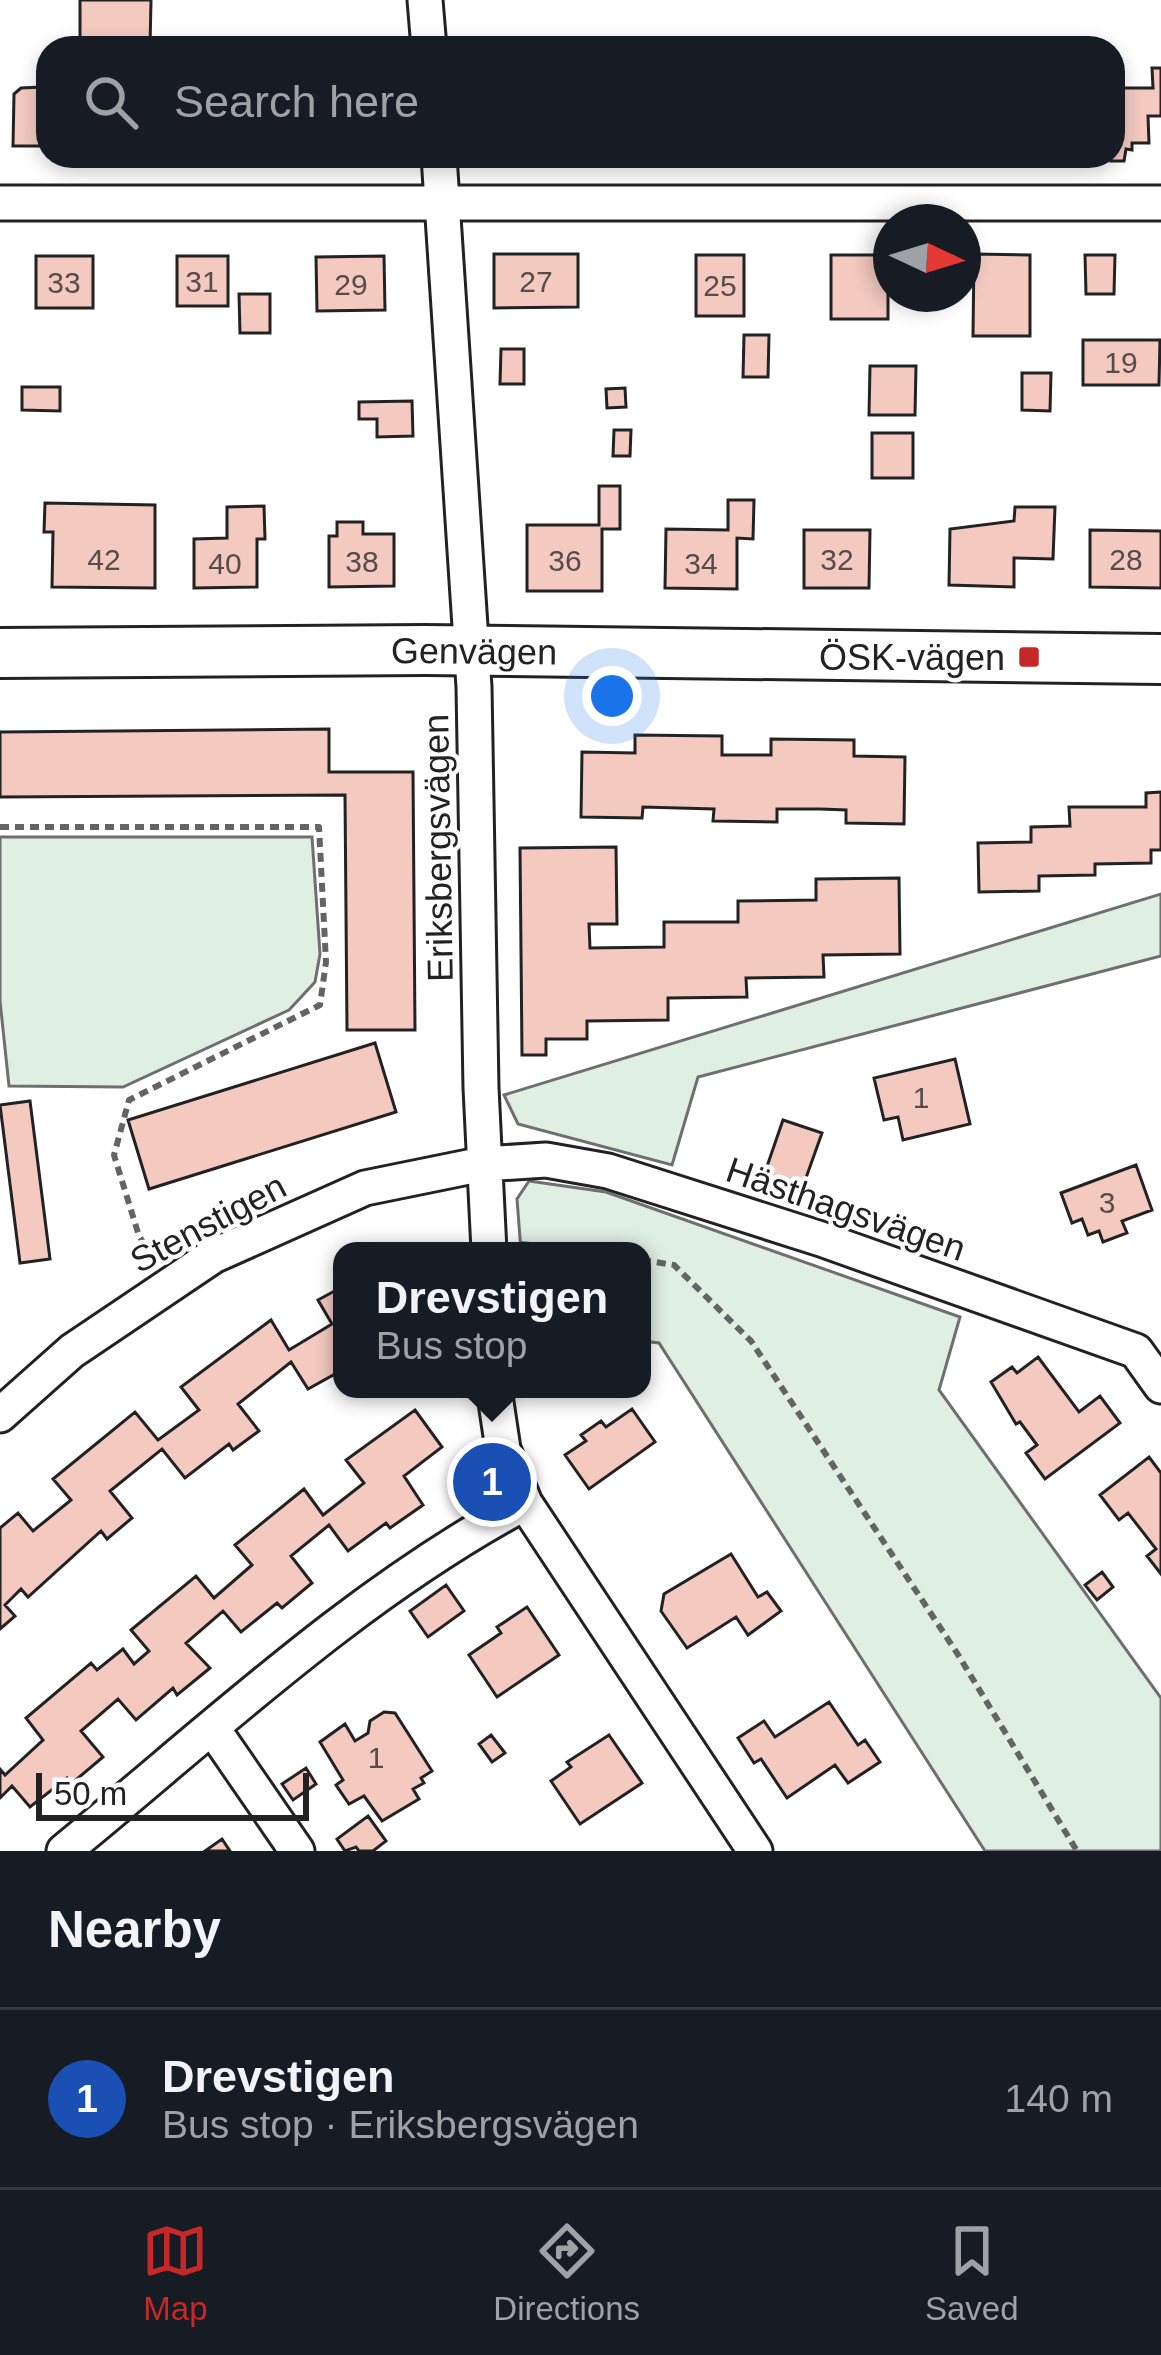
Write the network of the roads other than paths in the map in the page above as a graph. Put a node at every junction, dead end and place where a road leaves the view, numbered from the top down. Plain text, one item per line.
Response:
1 (425, 0) edge
2 (428, 36) edge
3 (440, 168) edge
4 (0, 203) edge
5 (1161, 203) edge
6 (443, 205) junction
7 (472, 651) junction
8 (0, 653) edge
9 (1161, 658) edge
10 (483, 1164) junction
11 (489, 1242) edge
12 (1149, 1343) edge
13 (1161, 1386) edge
14 (495, 1398) edge
15 (0, 1414) edge
16 (525, 1503) junction
17 (213, 1729) junction
18 (64, 1851) edge
19 (297, 1851) edge
20 (755, 1851) edge

1 - 2 street
3 - 6 street, Eriksbergsvägen
4 - 6 street
5 - 6 street
6 - 7 street, Eriksbergsvägen
7 - 8 street, Genvägen
7 - 9 street, Genvägen
7 - 10 street, Eriksbergsvägen
10 - 11 street, Eriksbergsvägen
10 - 12 street, Hästhagsvägen
10 - 15 street, Stenstigen
12 - 13 street, Hästhagsvägen
14 - 16 street
16 - 17 street
16 - 20 street
17 - 18 street
17 - 19 street

